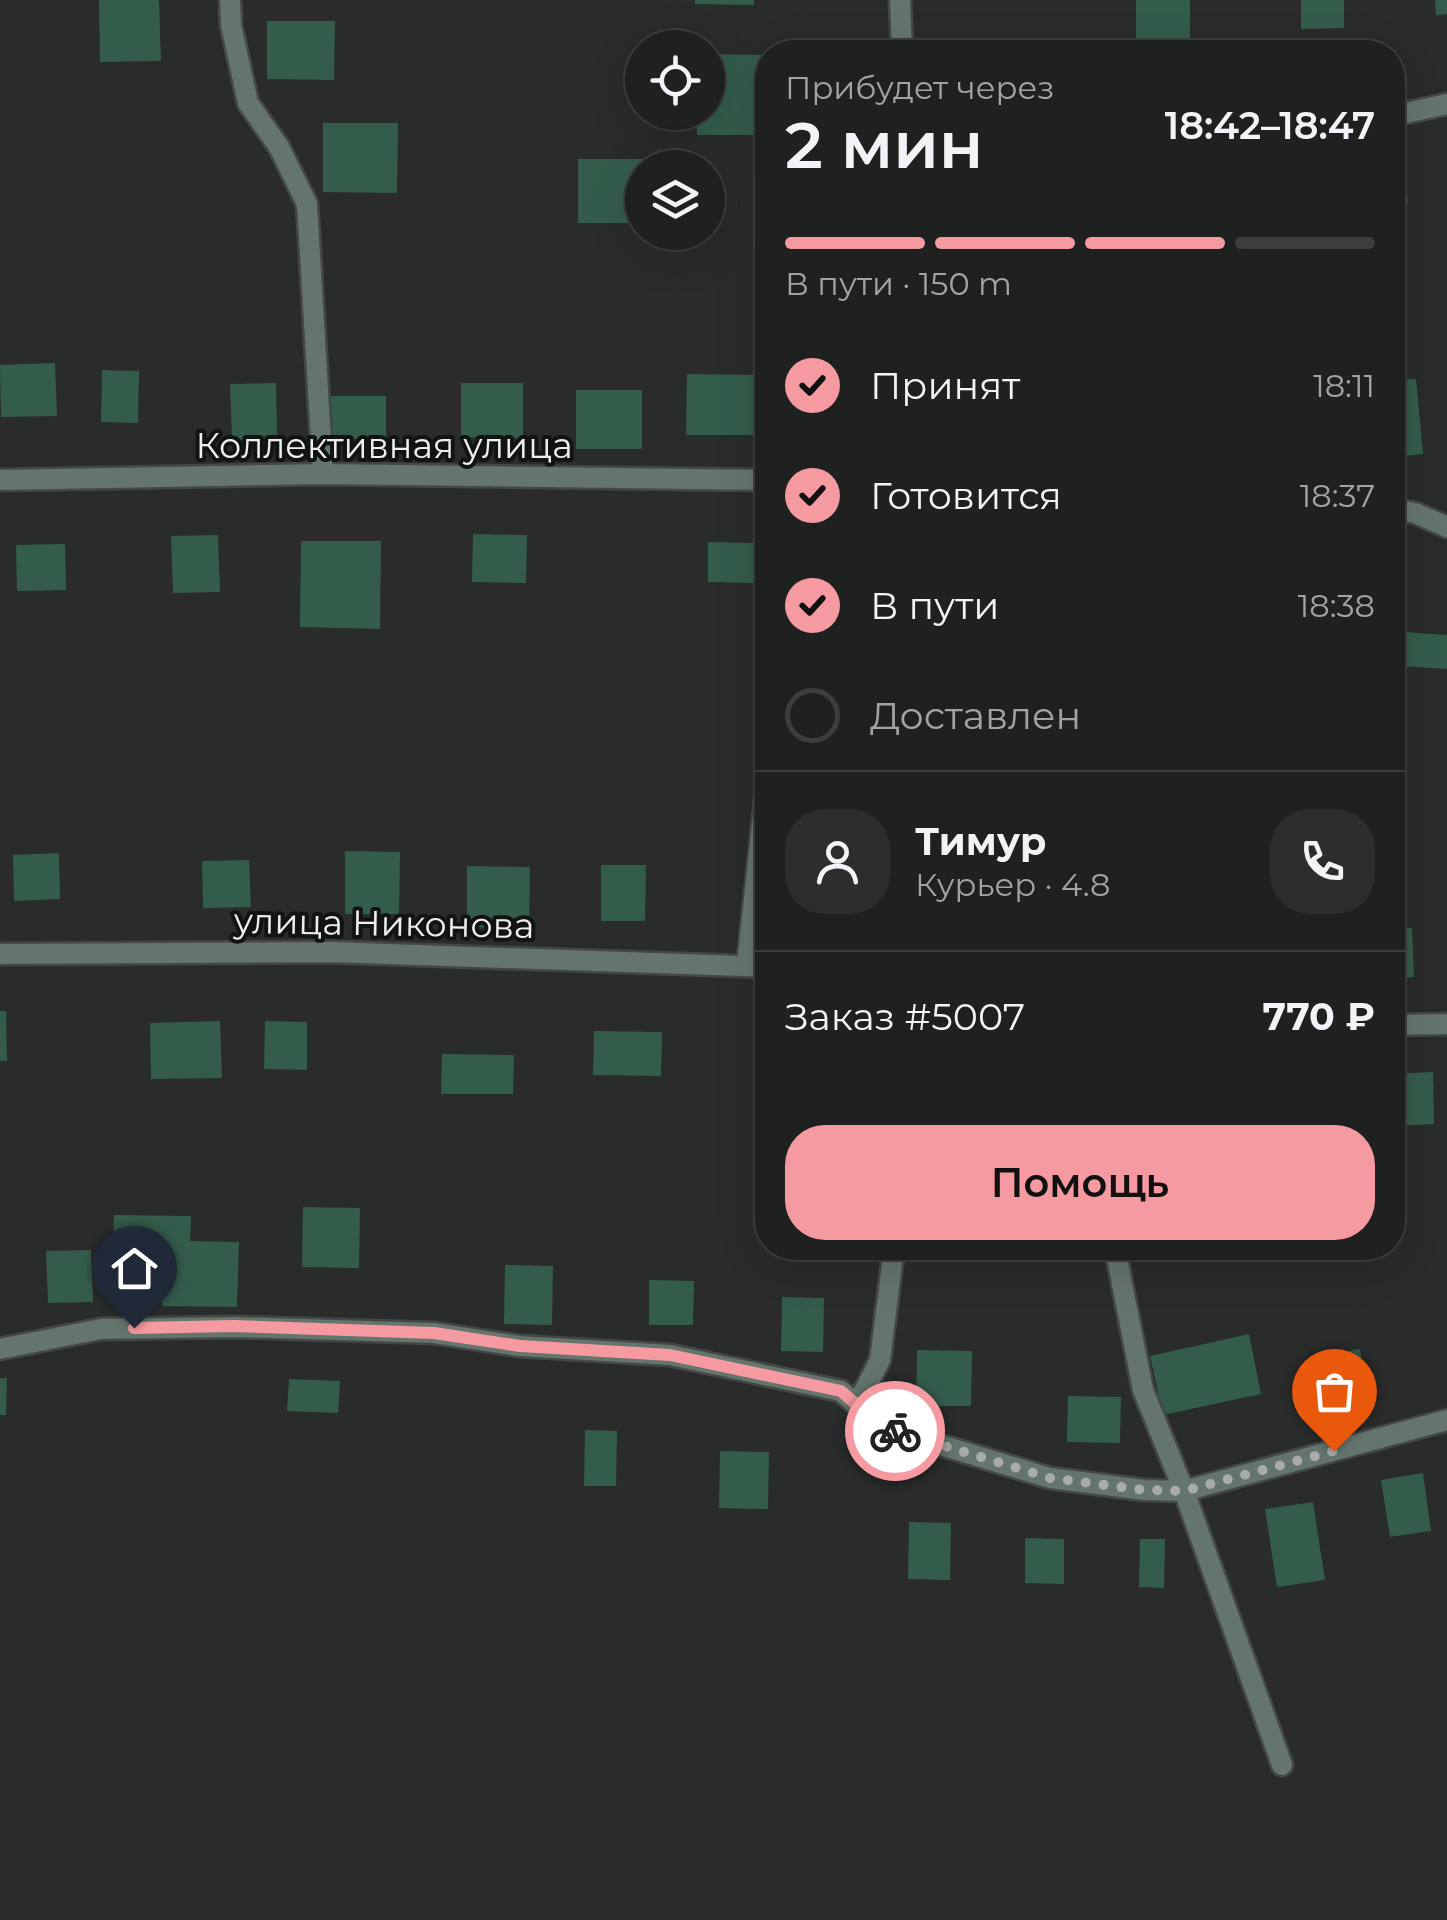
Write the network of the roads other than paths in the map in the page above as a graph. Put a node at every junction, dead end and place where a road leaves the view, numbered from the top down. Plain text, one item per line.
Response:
1 (230, 0) edge
2 (900, 0) edge
3 (902, 40) edge
4 (1447, 104) edge
5 (1405, 113) edge
6 (323, 474) junction
7 (0, 480) edge
8 (755, 480) edge
9 (1405, 510) edge
10 (1447, 527) edge
11 (0, 954) edge
12 (755, 966) edge
13 (1447, 1024) edge
14 (1405, 1025) edge
15 (892, 1260) edge
16 (1116, 1260) edge
17 (0, 1349) edge
18 (857, 1405) junction
19 (1447, 1420) edge
20 (1184, 1491) junction
21 (1282, 1765) dead end

1 - 6 street
2 - 3 street
4 - 5 street
6 - 7 street, Коллективная улица
6 - 8 street, Коллективная улица
9 - 10 street
11 - 12 street, улица Никонова
13 - 14 street
15 - 18 street
16 - 20 street
17 - 18 street
18 - 20 street
19 - 20 street
20 - 21 street

